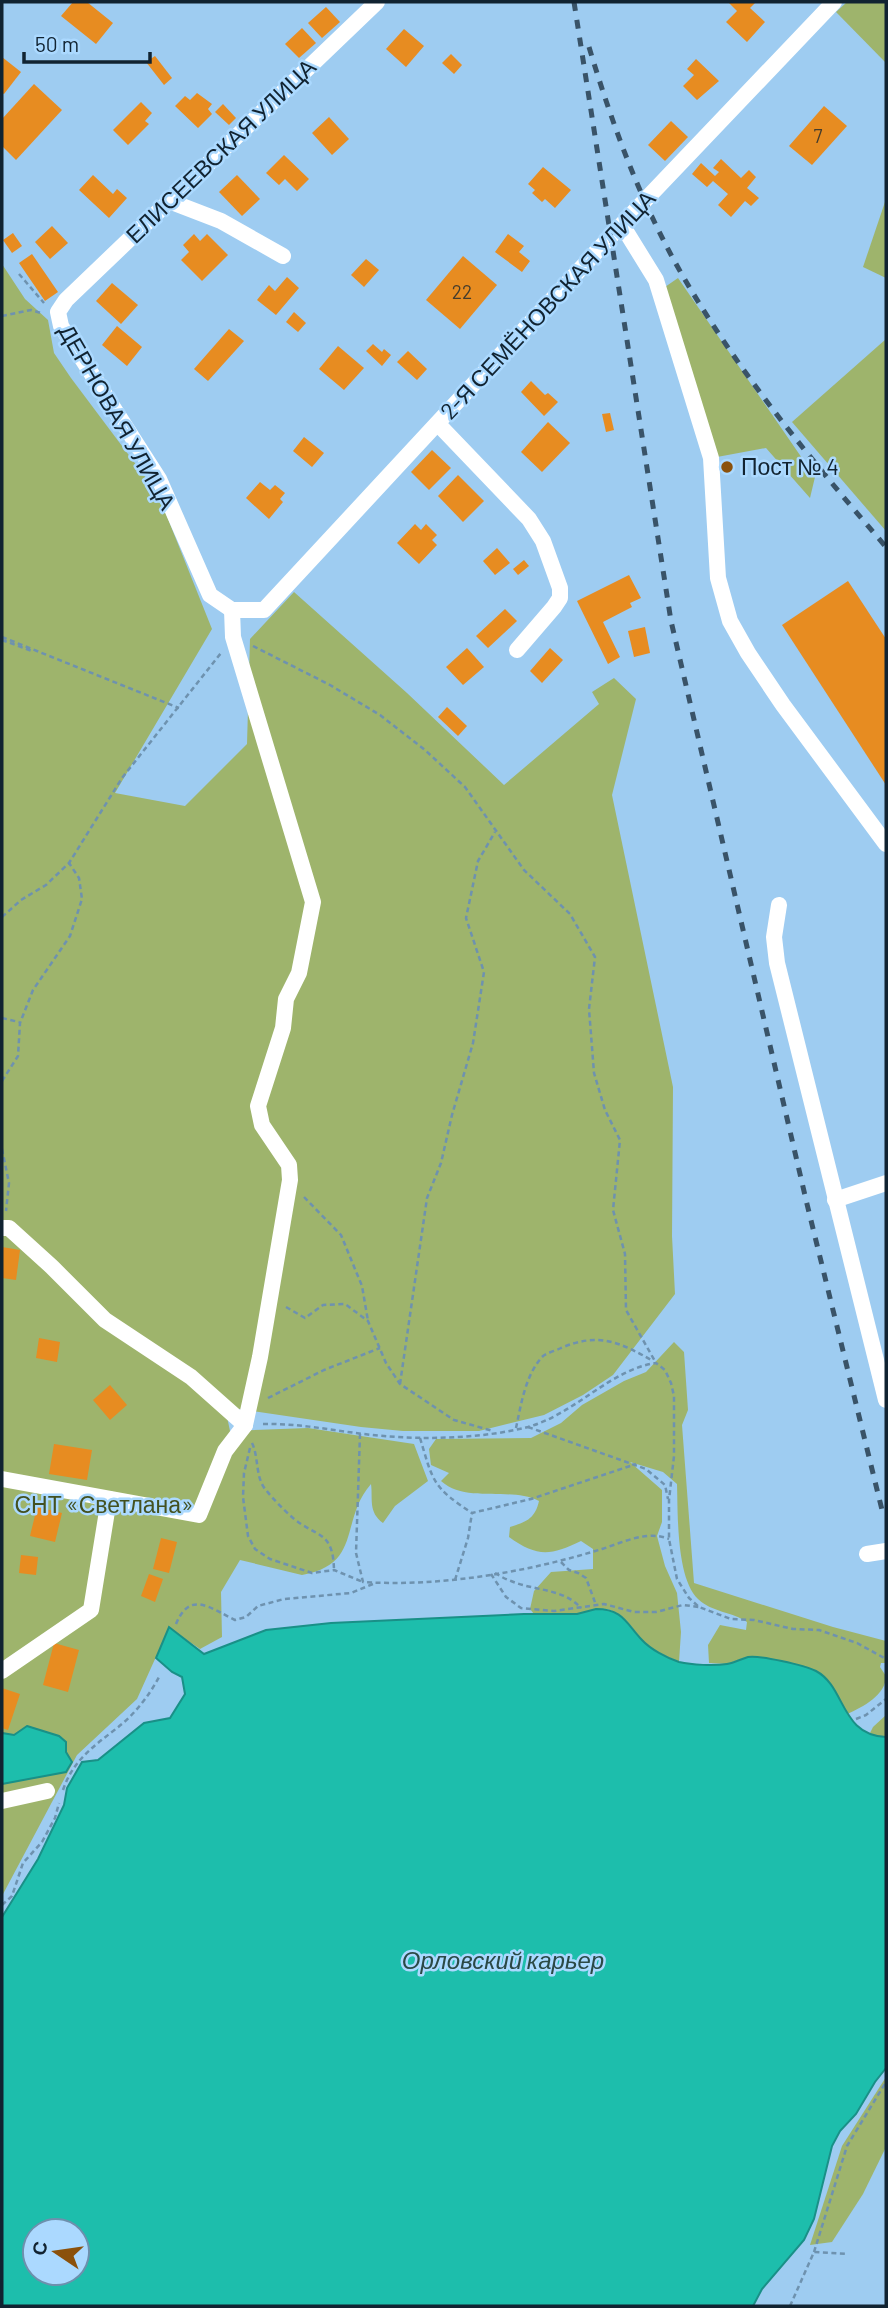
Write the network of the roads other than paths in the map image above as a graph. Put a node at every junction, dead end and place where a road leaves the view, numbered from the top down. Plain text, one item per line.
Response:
1 (377, 2) edge
2 (834, 2) edge
3 (169, 201) junction
4 (622, 225) junction
5 (284, 257) dead end
6 (59, 308) joint
7 (438, 424) junction
8 (529, 519) junction
9 (548, 529) dead end
10 (232, 610) junction
11 (517, 650) dead end
12 (886, 844) edge
13 (779, 905) dead end
14 (886, 1183) edge
15 (835, 1200) junction
16 (5, 1228) edge
17 (886, 1400) edge
18 (245, 1425) junction
19 (2, 1479) edge
20 (109, 1499) junction
21 (886, 1550) edge
22 (867, 1554) dead end
23 (2, 1671) edge
24 (47, 1791) dead end
25 (2, 1801) edge

1 - 3 street, ЕЛИСЕЕВСКАЯ УЛИЦА
2 - 4 street, 2-Я СЕМЁНОВСКАЯ УЛИЦА
3 - 5 street
3 - 6 street, ЕЛИСЕЕВСКАЯ УЛИЦА
4 - 7 street, 2-Я СЕМЁНОВСКАЯ УЛИЦА
4 - 12 street
6 - 10 street, ДЕРНОВАЯ УЛИЦА
7 - 8 street
7 - 10 street, 2-Я СЕМЁНОВСКАЯ УЛИЦА
8 - 9 street
8 - 11 street
10 - 18 street
13 - 15 street
14 - 15 street
15 - 17 street
16 - 18 street
18 - 20 street
19 - 20 street
20 - 23 street
21 - 22 street
24 - 25 street

